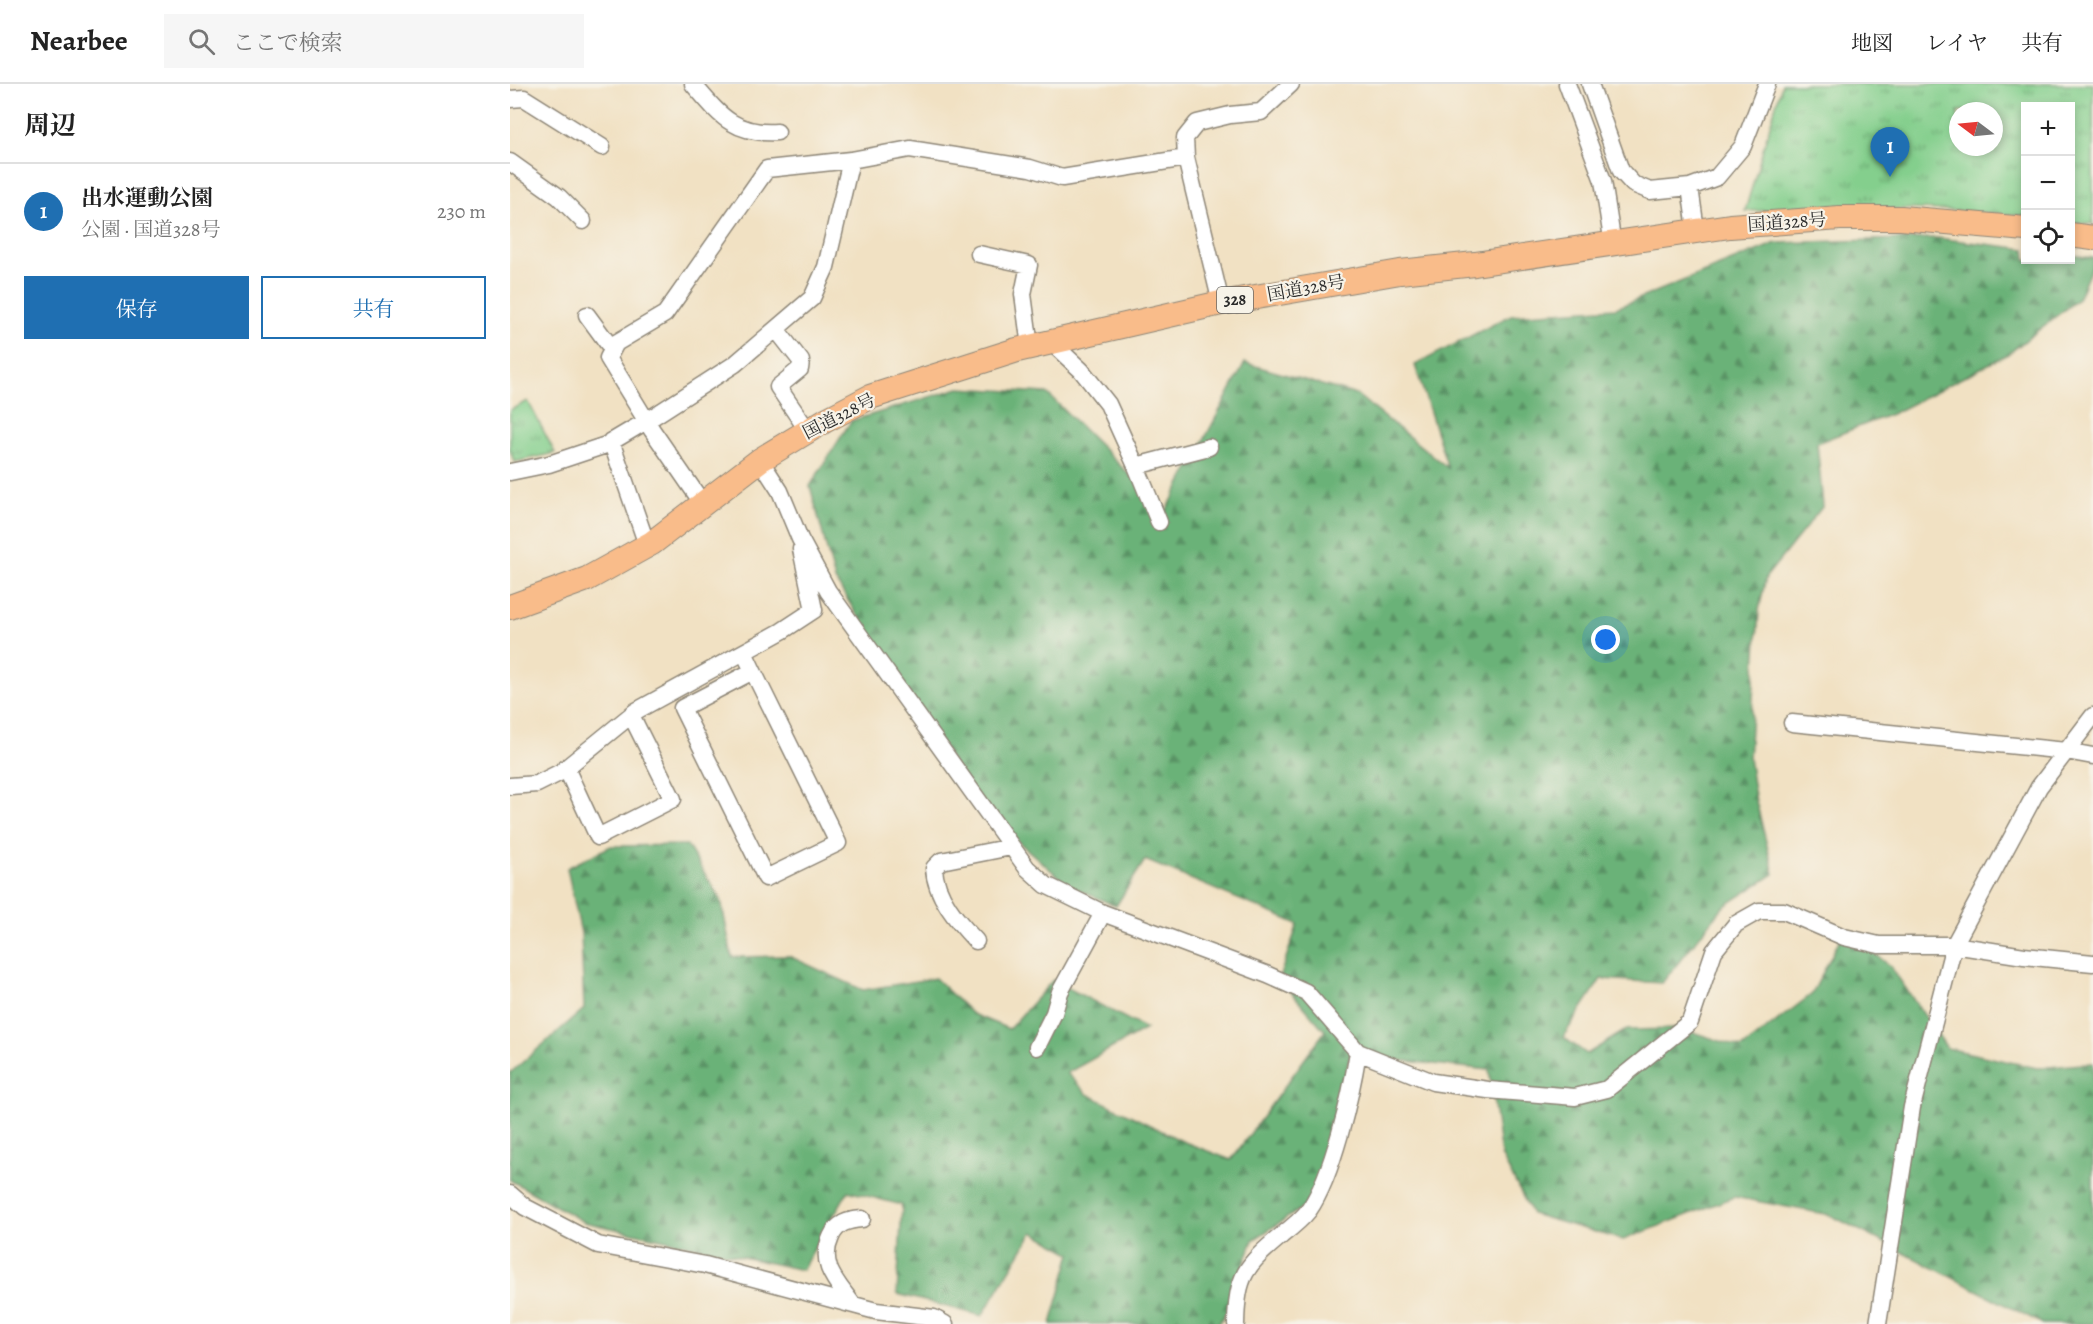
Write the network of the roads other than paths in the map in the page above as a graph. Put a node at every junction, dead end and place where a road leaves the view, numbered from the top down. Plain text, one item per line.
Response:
1 (693, 84) edge
2 (1291, 84) edge
3 (1567, 84) edge
4 (1590, 84) edge
5 (1767, 84) edge
6 (510, 99) edge
7 (777, 132) dead end
8 (602, 147) dead end
9 (1186, 158) junction
10 (851, 160) junction
11 (510, 162) edge
12 (1690, 187) junction
13 (583, 221) dead end
14 (2021, 229) edge
15 (1696, 230) junction
16 (2075, 236) edge
17 (2093, 238) edge
18 (1613, 245) junction
19 (979, 254) dead end
20 (1221, 303) junction
21 (587, 315) dead end
22 (776, 328) junction
23 (1040, 344) junction
24 (612, 349) junction
25 (648, 420) junction
26 (808, 430) junction
27 (611, 441) junction
28 (1209, 447) dead end
29 (760, 460) junction
30 (1136, 466) junction
31 (510, 471) edge
32 (703, 504) junction
33 (1159, 522) dead end
34 (800, 539) junction
35 (647, 545) junction
36 (510, 607) edge
37 (744, 652) junction
38 (753, 671) junction
39 (631, 715) junction
40 (2093, 716) edge
41 (1792, 723) dead end
42 (2066, 751) junction
43 (2093, 756) edge
44 (566, 768) junction
45 (510, 786) edge
46 (1011, 847) junction
47 (1103, 913) junction
48 (976, 941) dead end
49 (1954, 945) junction
50 (2093, 963) edge
51 (1037, 1047) dead end
52 (1358, 1052) junction
53 (510, 1194) edge
54 (862, 1219) dead end
55 (853, 1305) junction
56 (945, 1324) edge
57 (1236, 1324) edge
58 (1878, 1324) edge

1 - 7 street
2 - 9 street
3 - 18 street
4 - 12 street
5 - 12 street
6 - 8 street
9 - 10 street
9 - 20 street
10 - 22 street
10 - 24 street
11 - 13 street
12 - 15 street
14 - 15 highway, 国道328号 / 328
15 - 18 highway, 国道328号 / 328
16 - 17 highway
18 - 20 highway, 国道328号 / 328
19 - 23 street
20 - 23 highway, 国道328号 / 328
21 - 24 street
22 - 25 street
22 - 26 street
23 - 26 highway, 国道328号 / 328
23 - 30 street
24 - 25 street
25 - 27 street
25 - 32 street
26 - 29 highway, 国道328号 / 328
27 - 31 street
27 - 35 street
28 - 30 street
29 - 32 highway, 国道328号 / 328
29 - 34 street
30 - 33 street
32 - 35 highway, 国道328号 / 328
34 - 37 street
34 - 46 street
35 - 36 highway, 国道328号 / 328
37 - 38 street
37 - 39 street
38 - 38 street
39 - 44 street
39 - 44 street
40 - 42 street
41 - 42 street
42 - 43 street
42 - 49 street
44 - 45 street
46 - 47 street
46 - 48 street
47 - 51 street
47 - 52 street
49 - 50 street
49 - 52 street
49 - 58 street
52 - 57 street
53 - 55 street
54 - 55 street
55 - 56 street

